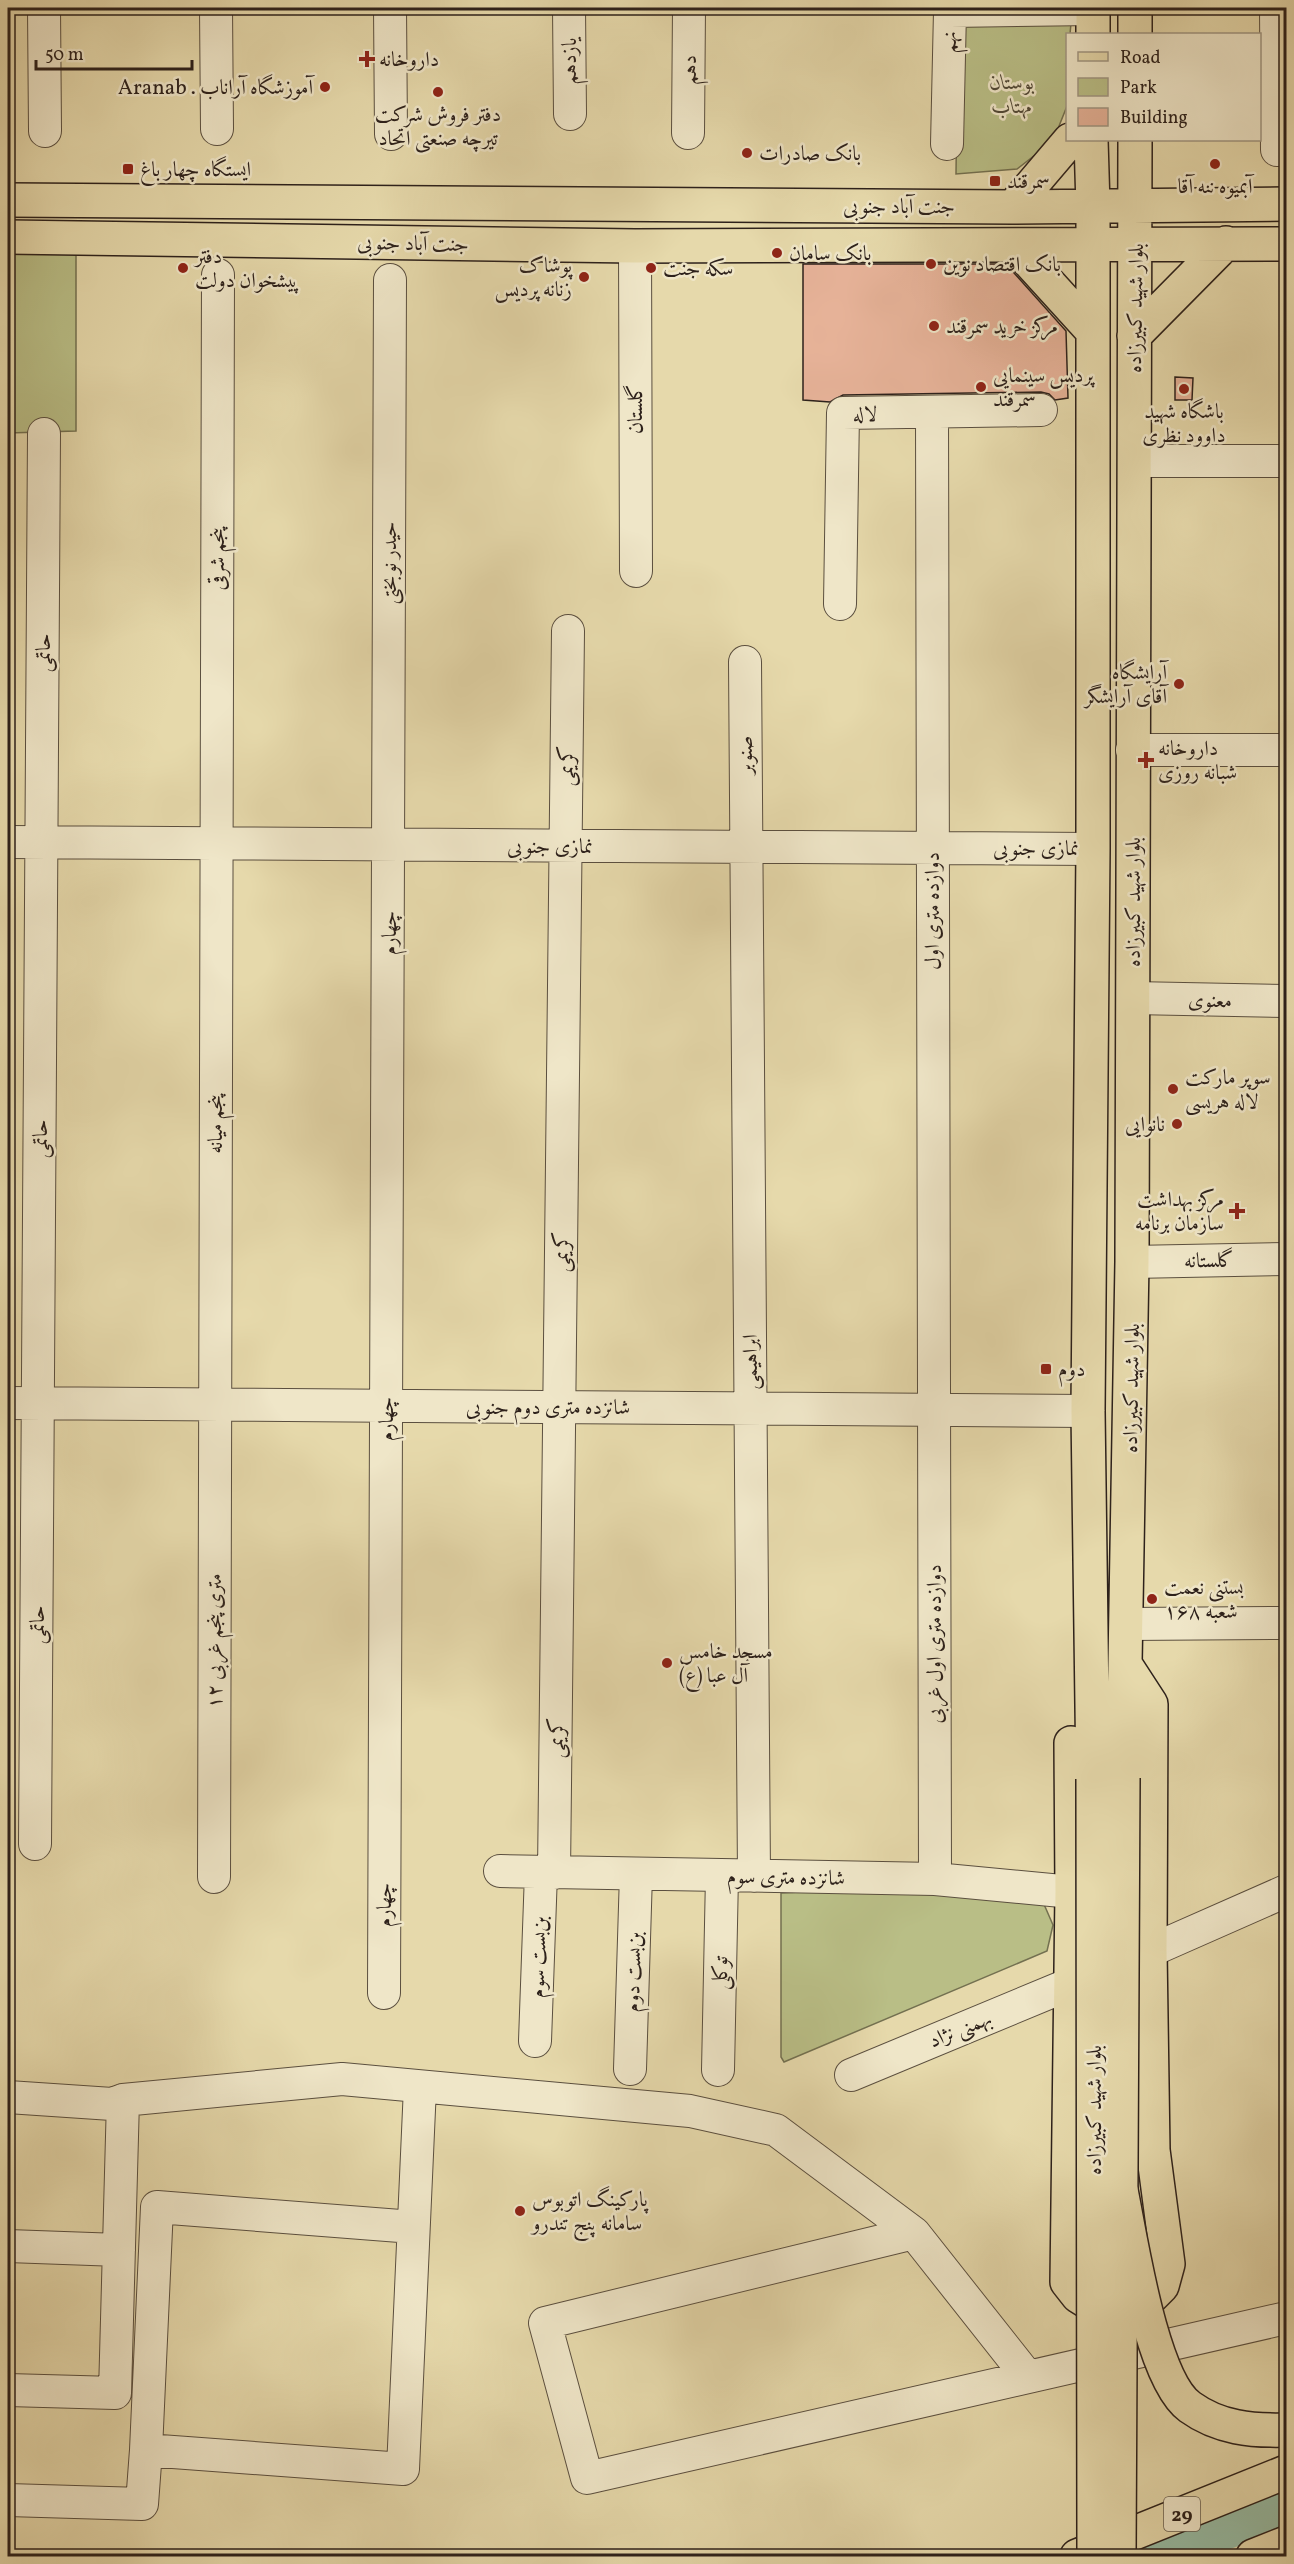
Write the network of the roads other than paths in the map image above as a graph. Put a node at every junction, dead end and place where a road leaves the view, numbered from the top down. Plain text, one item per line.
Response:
1 (44, 8) edge
2 (216, 8) edge
3 (390, 8) edge
4 (569, 8) edge
5 (689, 8) edge
6 (1135, 8) edge
7 (1276, 8) edge
8 (1093, 17) edge
9 (1135, 33) edge
10 (570, 114) dead end
11 (217, 129) dead end
12 (45, 131) dead end
13 (391, 134) dead end
14 (688, 134) dead end
15 (1069, 141) edge
16 (1091, 141) edge
17 (1135, 141) edge
18 (947, 144) dead end
19 (1277, 150) dead end
20 (8, 200) edge
21 (1135, 204) junction
22 (1287, 204) edge
23 (1093, 206) junction
24 (1013, 207) junction
25 (8, 237) edge
26 (1136, 243) junction
27 (1226, 243) junction
28 (1093, 244) junction
29 (1287, 244) edge
30 (1014, 245) junction
31 (634, 246) junction
32 (218, 274) dead end
33 (390, 280) dead end
34 (1093, 332) junction
35 (1134, 336) junction
36 (1041, 410) dead end
37 (932, 412) junction
38 (44, 434) dead end
39 (1134, 461) junction
40 (1287, 462) edge
41 (636, 571) dead end
42 (840, 604) dead end
43 (568, 632) dead end
44 (745, 662) dead end
45 (1132, 750) junction
46 (1287, 750) edge
47 (8, 842) edge
48 (41, 843) junction
49 (216, 844) junction
50 (389, 845) junction
51 (566, 846) junction
52 (746, 847) junction
53 (931, 848) junction
54 (1093, 849) junction
55 (1133, 998) junction
56 (1287, 1001) edge
57 (1287, 1258) edge
58 (1132, 1262) junction
59 (8, 1402) edge
60 (38, 1403) junction
61 (215, 1404) junction
62 (386, 1405) junction
63 (559, 1407) junction
64 (750, 1408) junction
65 (933, 1409) junction
66 (1088, 1411) junction
67 (1287, 1623) edge
68 (1128, 1624) junction
69 (1090, 1663) junction
70 (1125, 1664) junction
71 (1108, 1779) junction
72 (35, 1844) dead end
73 (500, 1871) dead end
74 (547, 1873) junction
75 (636, 1874) junction
76 (722, 1876) junction
77 (754, 1876) junction
78 (214, 1877) dead end
79 (935, 1879) junction
80 (1287, 1891) edge
81 (1072, 1892) junction
82 (1150, 1951) junction
83 (1070, 1984) junction
84 (384, 1993) dead end
85 (535, 2042) dead end
86 (630, 2069) dead end
87 (718, 2070) dead end
88 (850, 2074) dead end
89 (420, 2086) junction
90 (8, 2097) edge
91 (123, 2100) junction
92 (1121, 2190) junction
93 (413, 2227) junction
94 (914, 2233) junction
95 (8, 2246) edge
96 (119, 2250) junction
97 (1287, 2298) edge
98 (1287, 2318) edge
99 (1079, 2365) junction
100 (1027, 2376) junction
101 (8, 2390) edge
102 (1287, 2430) edge
103 (146, 2450) junction
104 (1287, 2472) edge
105 (8, 2500) edge
106 (1077, 2556) edge
107 (1094, 2556) edge
108 (1119, 2556) edge

1 - 12 street
2 - 11 street
3 - 13 street
4 - 10 street, یازدهم
5 - 14 street, دهم
6 - 9 main road
7 - 19 street
8 - 18 street, نهم
15 - 24 main road
16 - 23 main road, بلوار شهید کبیرزاده
17 - 21 main road, بلوار شهید کبیرزاده
20 - 24 main road, جنت آباد جنوبی
21 - 22 main road, جنت آباد جنوبی
21 - 23 main road, جنت آباد جنوبی
21 - 26 main road, بلوار شهید کبیرزاده
23 - 24 main road, جنت آباد جنوبی
23 - 28 main road, بلوار شهید کبیرزاده
25 - 31 main road, جنت آباد جنوبی
26 - 27 main road, جنت آباد جنوبی
26 - 28 main road, جنت آباد جنوبی
26 - 35 main road, بلوار شهید کبیرزاده
27 - 29 main road, جنت آباد جنوبی
27 - 35 main road
28 - 30 main road, جنت آباد جنوبی
28 - 34 main road, بلوار شهید کبیرزاده
30 - 31 main road, جنت آباد جنوبی
30 - 34 main road
31 - 41 street, گلستان
32 - 49 street, پنجم شرقی
33 - 50 street, حیدر نوبختی
34 - 54 main road, بلوار شهید کبیرزاده
35 - 39 main road, بلوار شهید کبیرزاده
36 - 37 street, لاله
37 - 42 street, لاله
37 - 53 street, دوازده متری اول
38 - 48 street, حاتمی
39 - 40 street
39 - 45 main road, بلوار شهید کبیرزاده
43 - 51 street, کریمی
44 - 52 street, صنوبر
45 - 46 street
45 - 55 main road, بلوار شهید کبیرزاده
47 - 48 street, نمازی جنوبی
48 - 49 street, نمازی جنوبی
48 - 60 street, حاتمی
49 - 50 street, نمازی جنوبی
49 - 61 street, پنجم میانه
50 - 51 street, نمازی جنوبی
50 - 62 street, چهارم
51 - 52 street, نمازی جنوبی
51 - 63 street, کریمی
52 - 53 street, نمازی جنوبی
52 - 64 street, ابراهیمی
53 - 54 street, نمازی جنوبی
53 - 65 street, دوازده متری اول
54 - 66 main road, بلوار شهید کبیرزاده
55 - 56 street, معنوی
55 - 58 main road, بلوار شهید کبیرزاده
57 - 58 street, گلستانه
58 - 68 main road, بلوار شهید کبیرزاده
59 - 60 street, شانزده متری دوم جنوبی
60 - 61 street, شانزده متری دوم جنوبی
60 - 72 street, حاتمی
61 - 62 street, شانزده متری دوم جنوبی
61 - 78 street, ۱۲ متری پنجم غربی
62 - 63 street, شانزده متری دوم جنوبی
62 - 84 street, چهارم
63 - 64 street, شانزده متری دوم جنوبی
63 - 74 street, کریمی
64 - 65 street, شانزده متری دوم جنوبی
64 - 77 street, ابراهیمی
65 - 66 street, شانزده متری دوم جنوبی
65 - 79 street, دوازده متری اول غربی
66 - 69 main road, بلوار شهید کبیرزاده
67 - 68 street
68 - 70 main road, بلوار شهید کبیرزاده
69 - 71 main road, بلوار شهید کبیرزاده
69 - 81 main road, بلوار شهید کبیرزاده
70 - 71 main road, بلوار شهید کبیرزاده
70 - 82 main road
71 - 92 main road, بلوار شهید کبیرزاده, bridge
71 - 107 main road, بلوار شهید کبیرزاده, bridge
73 - 74 street, شانزده متری سوم
74 - 75 street, شانزده متری سوم
74 - 85 street, بن‌بست سوم
75 - 76 street, شانزده متری سوم
75 - 86 street, بن‌بست دوم
76 - 77 street, شانزده متری سوم
76 - 87 street, توکلی
77 - 79 street, شانزده متری سوم
79 - 81 street, شانزده متری سوم
80 - 82 street
81 - 83 main road, بلوار شهید کبیرزاده
82 - 83 main road, بلوار شهید کبیرزاده
83 - 88 street, بهمنی نژاد
89 - 91 street
89 - 93 street
89 - 94 street
90 - 91 street
91 - 96 street
92 - 102 main road, bridge
92 - 108 main road, بلوار شهید کبیرزاده, bridge
93 - 103 street
93 - 103 street
94 - 100 street
94 - 100 street
95 - 96 street
96 - 101 street
97 - 99 street
98 - 99 street
99 - 100 street
103 - 105 street
104 - 106 main road, 29

